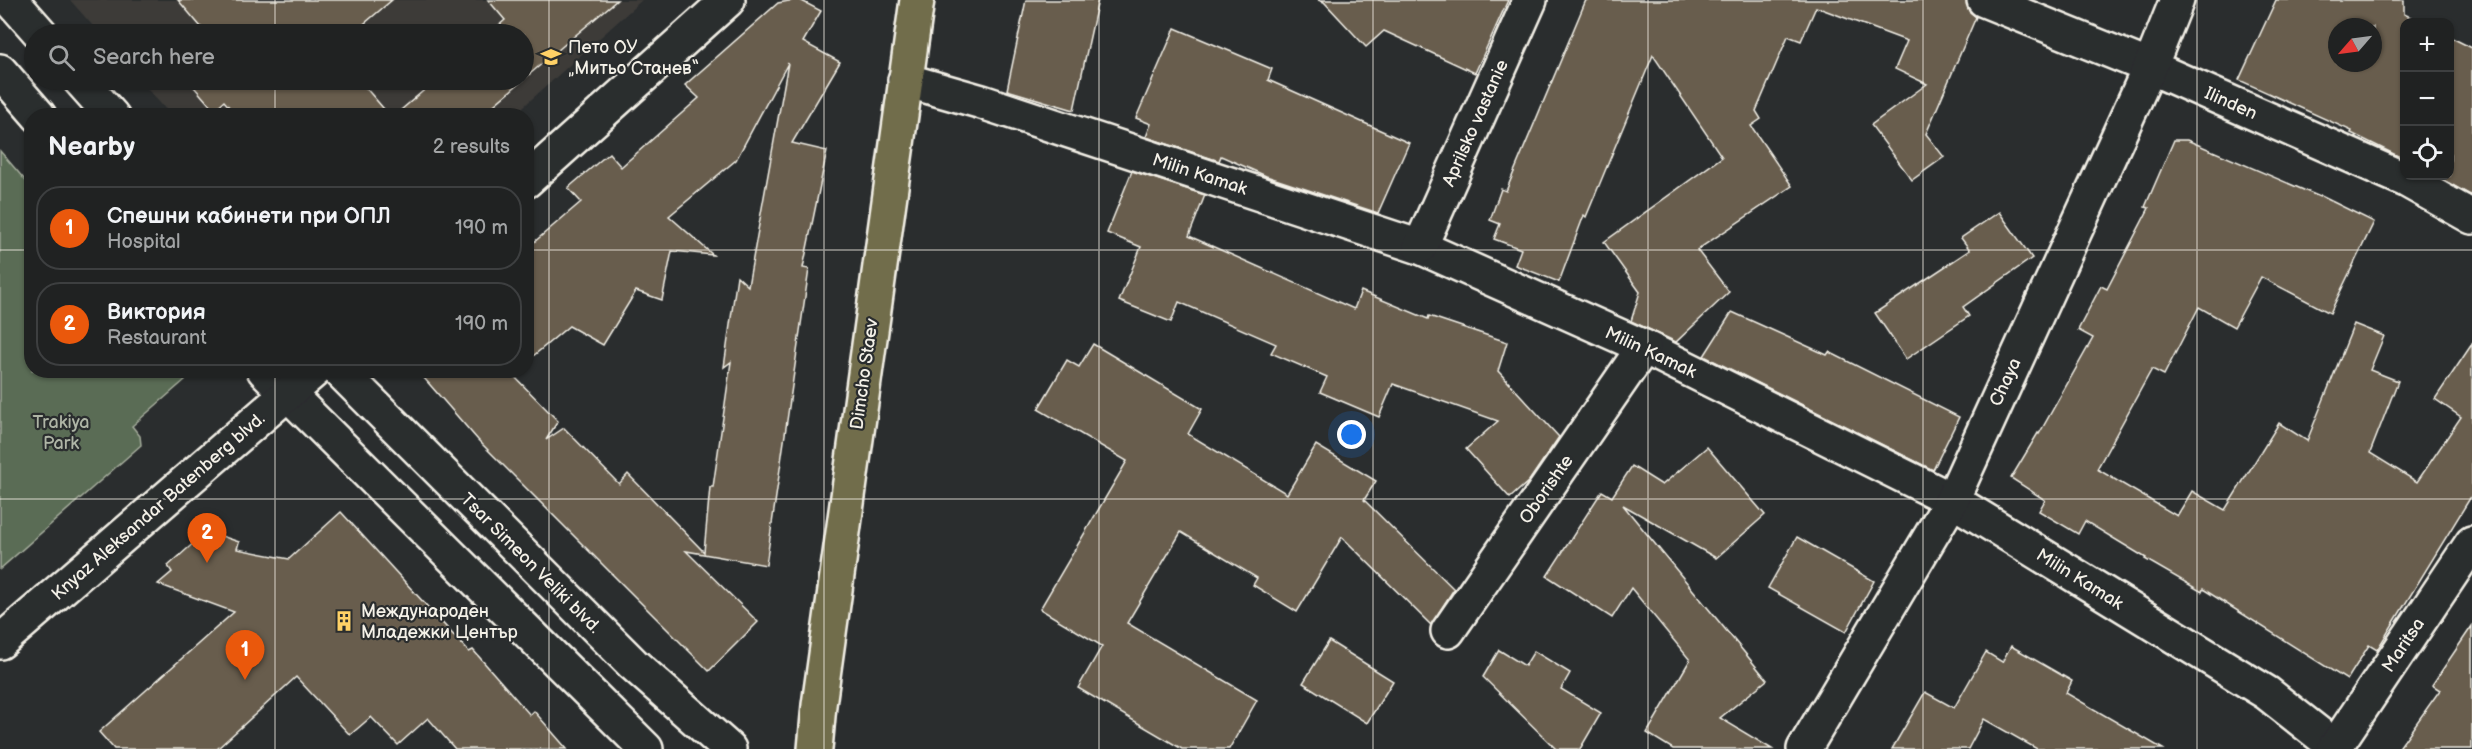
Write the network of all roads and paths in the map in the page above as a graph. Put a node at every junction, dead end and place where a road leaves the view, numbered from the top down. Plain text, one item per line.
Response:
1 (11, 0) edge
2 (728, 0) edge
3 (917, 0) edge
4 (1530, 0) edge
5 (1984, 0) edge
6 (2177, 0) edge
7 (32, 24) edge
8 (2150, 67) junction
9 (0, 71) edge
10 (905, 80) junction
11 (89, 90) edge
12 (32, 108) edge
13 (105, 108) edge
14 (534, 174) edge
15 (2472, 217) edge
16 (1419, 247) junction
17 (1644, 347) junction
18 (271, 378) edge
19 (306, 378) edge
20 (347, 378) edge
21 (287, 395) junction
22 (1952, 500) junction
23 (2472, 543) edge
24 (1448, 631) dead end
25 (0, 642) edge
26 (2337, 748) edge
27 (646, 749) edge
28 (729, 749) edge
29 (815, 749) edge
30 (1804, 749) edge

1 - 7 street
2 - 14 street
3 - 10 main road, Dimcho Staev
4 - 16 street, Aprilsko vastanie
5 - 8 street, Ilinden
6 - 8 street, Chaya
8 - 15 street, Ilinden
8 - 22 street, Chaya
9 - 12 street
10 - 16 street, Milin Kamak
10 - 29 main road, Dimcho Staev
11 - 13 street
16 - 17 street, Milin Kamak
17 - 22 street, Milin Kamak
17 - 24 street, Oborishte
18 - 21 street
19 - 21 street, Knyaz Aleksandar Batenberg blvd.
20 - 28 street, Tsar Simeon Veliki blvd.
21 - 25 street, Knyaz Aleksandar Batenberg blvd.
21 - 27 street
22 - 26 street, Milin Kamak
22 - 30 street, Chaya
23 - 26 street, Maritsa

